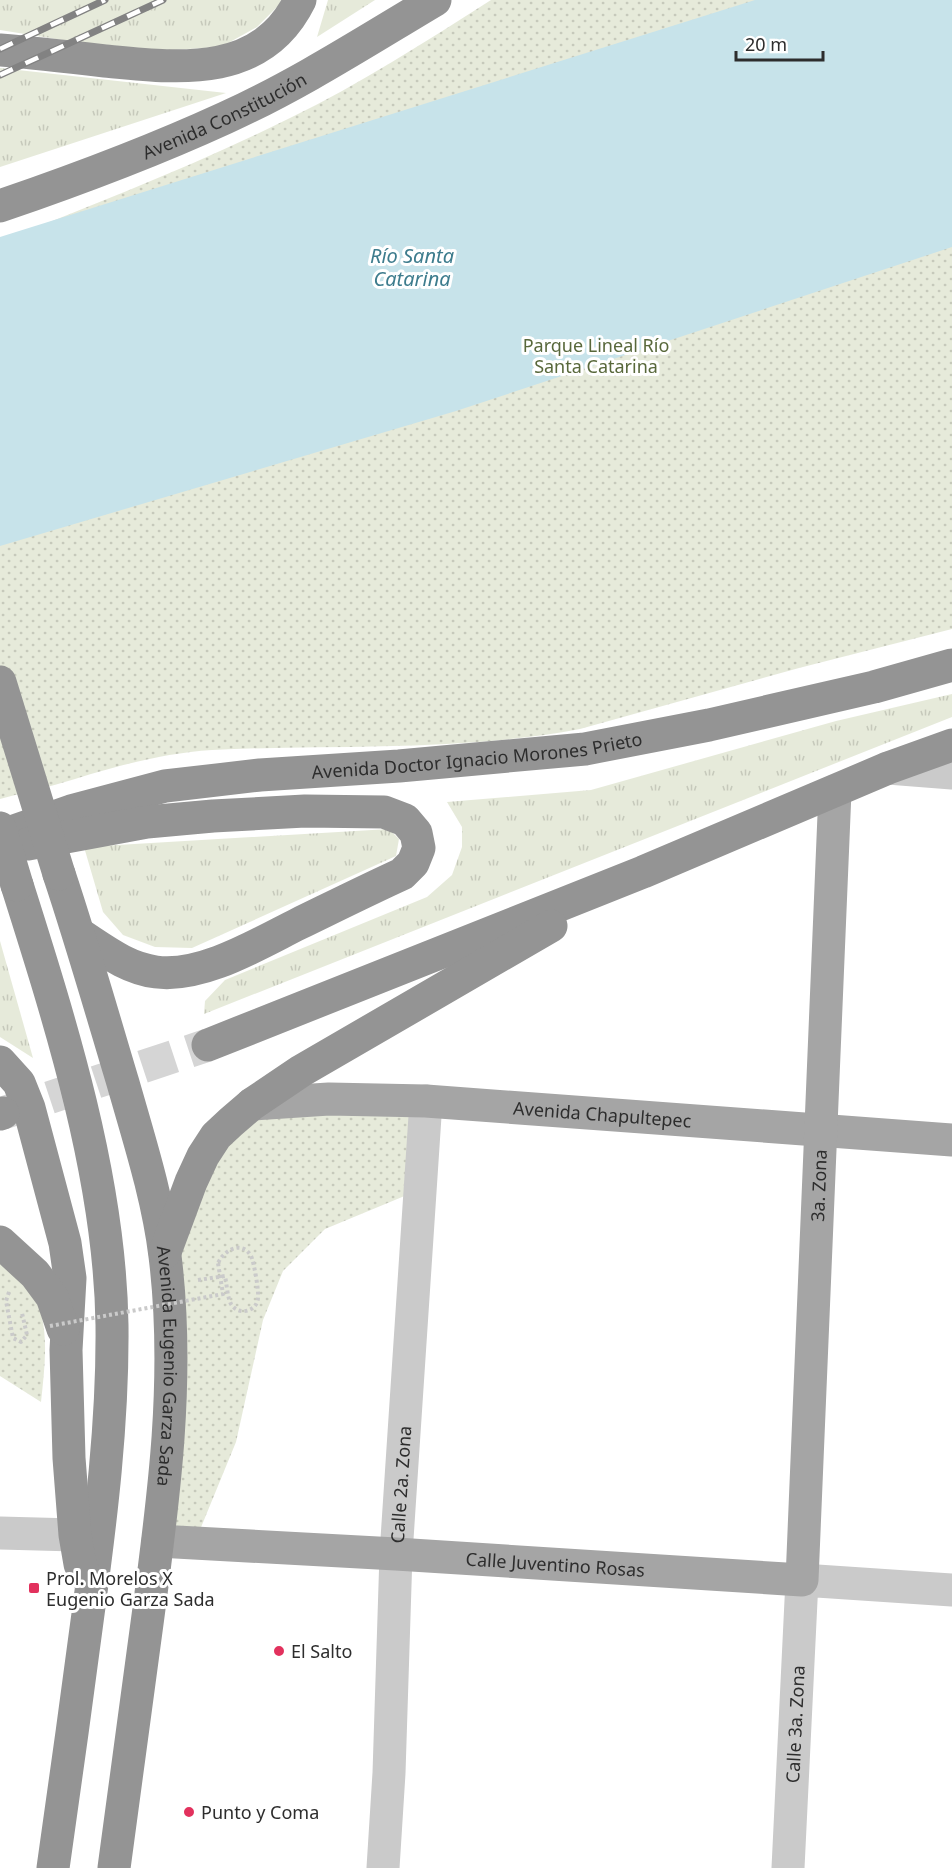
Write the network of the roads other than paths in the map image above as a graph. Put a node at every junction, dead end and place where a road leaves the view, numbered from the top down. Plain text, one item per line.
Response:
1 (300, 0) edge
2 (435, 0) edge
3 (0, 51) edge
4 (0, 206) edge
5 (952, 664) edge
6 (0, 682) edge
7 (952, 745) edge
8 (888, 768) junction
9 (952, 773) edge
10 (835, 791) junction
11 (0, 828) edge
12 (0, 836) edge
13 (0, 849) edge
14 (643, 872) junction
15 (79, 934) junction
16 (208, 1045) tunnel mouth
17 (0, 1062) edge
18 (426, 1101) junction
19 (252, 1104) junction
20 (821, 1120) junction
21 (952, 1120) edge
22 (952, 1140) edge
23 (0, 1242) edge
24 (165, 1252) junction
25 (58, 1333) junction
26 (0, 1533) edge
27 (75, 1535) junction
28 (159, 1541) junction
29 (396, 1554) junction
30 (802, 1580) junction
31 (91, 1590) junction
32 (952, 1590) edge
33 (54, 1868) edge
34 (114, 1868) edge
35 (383, 1868) edge
36 (788, 1868) edge

1 - 3 highway
2 - 4 highway, Avenida Constitución
5 - 12 highway, Avenida Doctor Ignacio Morones Prieto
6 - 15 highway, Avenida Eugenio Garza Sada, bridge
7 - 8 highway
8 - 9 street
8 - 10 highway
10 - 14 highway
10 - 20 main road, 3a. Zona
11 - 31 highway, bridge
13 - 15 highway
14 - 16 highway
14 - 19 highway
15 - 24 highway, Avenida Eugenio Garza Sada
17 - 25 highway
18 - 19 main road, Avenida Chapultepec
18 - 20 main road, Avenida Chapultepec
18 - 29 street, Calle 2a. Zona
19 - 24 highway
20 - 21 main road
20 - 22 main road, Avenida Chapultepec
20 - 30 main road, 3a. Zona
23 - 25 highway
24 - 28 highway, Avenida Eugenio Garza Sada
25 - 27 highway
26 - 27 street
27 - 31 highway
28 - 29 main road, Calle Juventino Rosas
28 - 34 highway, Avenida Eugenio Garza Sada
29 - 30 main road, Calle Juventino Rosas
29 - 35 street, Calle 2a. Zona
30 - 32 street, Calle Juventino Rosas
30 - 36 street, Calle 3a. Zona
31 - 33 highway

